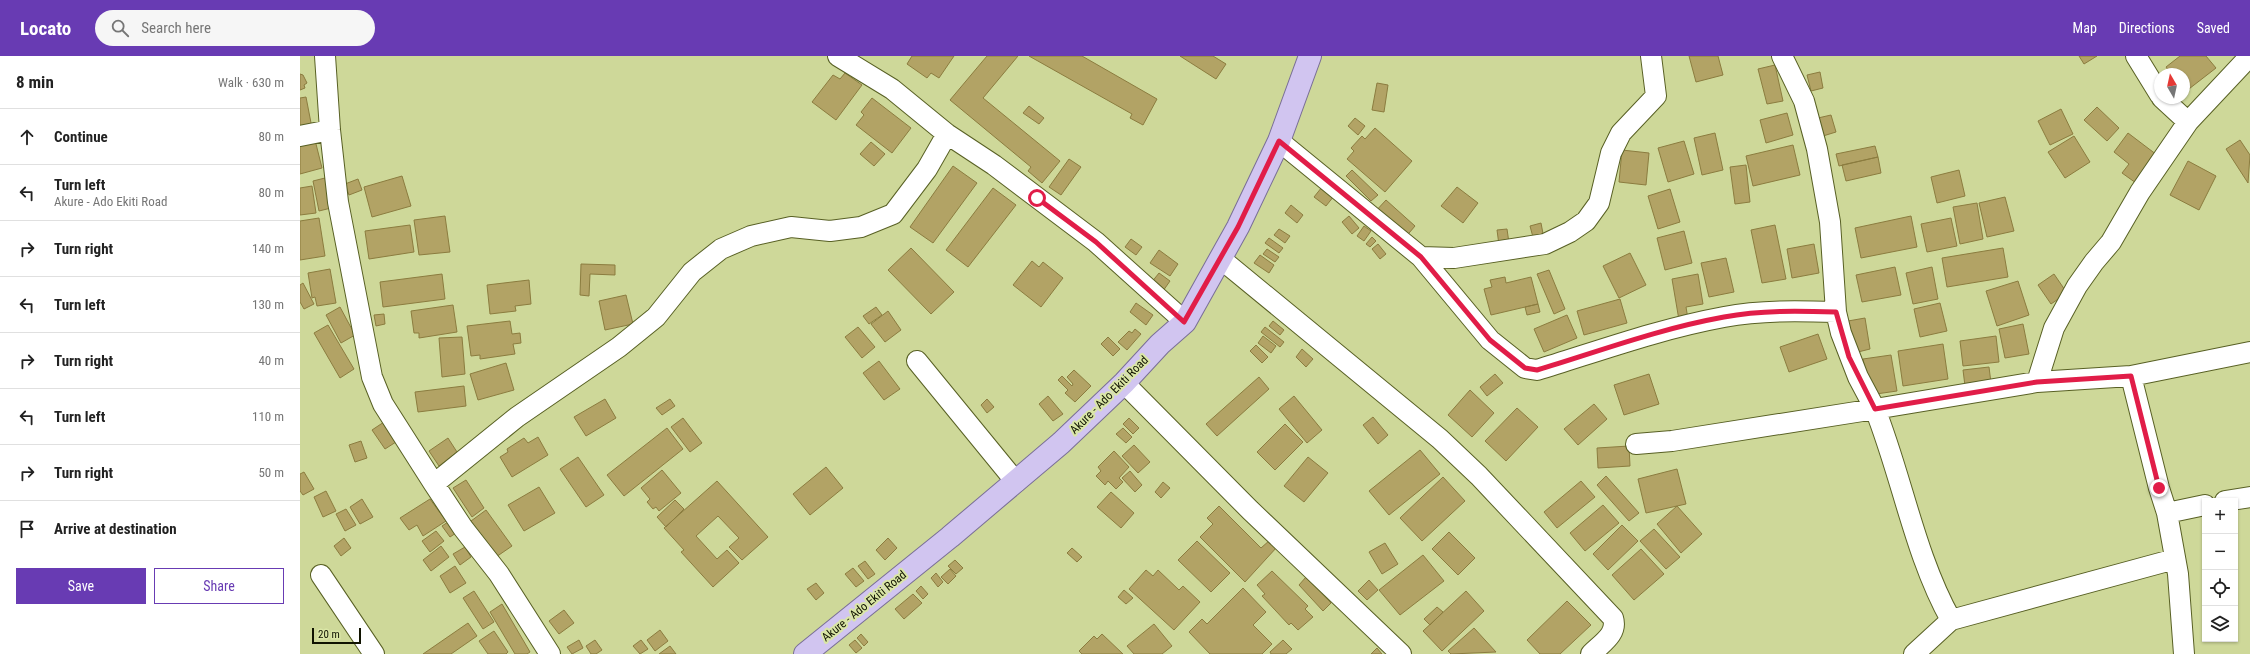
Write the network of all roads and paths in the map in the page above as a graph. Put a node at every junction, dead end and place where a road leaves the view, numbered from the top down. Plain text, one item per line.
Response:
1 (325, 56) edge
2 (838, 56) edge
3 (1310, 56) edge
4 (1651, 56) edge
5 (1782, 56) edge
6 (2136, 56) edge
7 (2250, 56) edge
8 (2154, 85) edge
9 (2168, 104) edge
10 (2188, 122) junction
11 (330, 130) junction
12 (947, 134) junction
13 (300, 136) edge
14 (1279, 141) junction
15 (1421, 257) junction
16 (1221, 259) junction
17 (1836, 312) junction
18 (1184, 322) junction
19 (2250, 352) edge
20 (917, 361) dead end
21 (2131, 376) junction
22 (2037, 382) junction
23 (1124, 383) junction
24 (1875, 409) junction
25 (1636, 444) dead end
26 (1016, 482) junction
27 (434, 484) junction
28 (2250, 497) edge
29 (2238, 499) edge
30 (2202, 506) edge
31 (2168, 513) junction
32 (2175, 559) junction
33 (321, 575) dead end
34 (1951, 620) junction
35 (374, 654) edge
36 (550, 654) edge
37 (805, 654) edge
38 (1401, 654) edge
39 (1591, 654) edge
40 (1914, 654) edge
41 (2184, 654) edge

1 - 11 street
2 - 12 street
3 - 14 main road, Akure - Ado Ekiti Road
4 - 15 street
5 - 17 street
6 - 8 street
7 - 10 street
9 - 10 street
10 - 22 street
11 - 13 street
11 - 27 street
12 - 18 street
12 - 27 street
14 - 15 street
14 - 16 main road, Akure - Ado Ekiti Road
15 - 17 street
16 - 18 main road, Akure - Ado Ekiti Road
16 - 39 street
17 - 24 street
18 - 23 main road, Akure - Ado Ekiti Road
19 - 21 street
20 - 26 street
21 - 22 street
21 - 31 street
22 - 24 street
23 - 26 main road, Akure - Ado Ekiti Road
23 - 38 street
24 - 25 street
24 - 34 street
26 - 37 main road, Akure - Ado Ekiti Road
27 - 36 street
28 - 29 street
30 - 31 street
31 - 32 street
32 - 34 street
32 - 41 street
33 - 35 street
34 - 40 street

